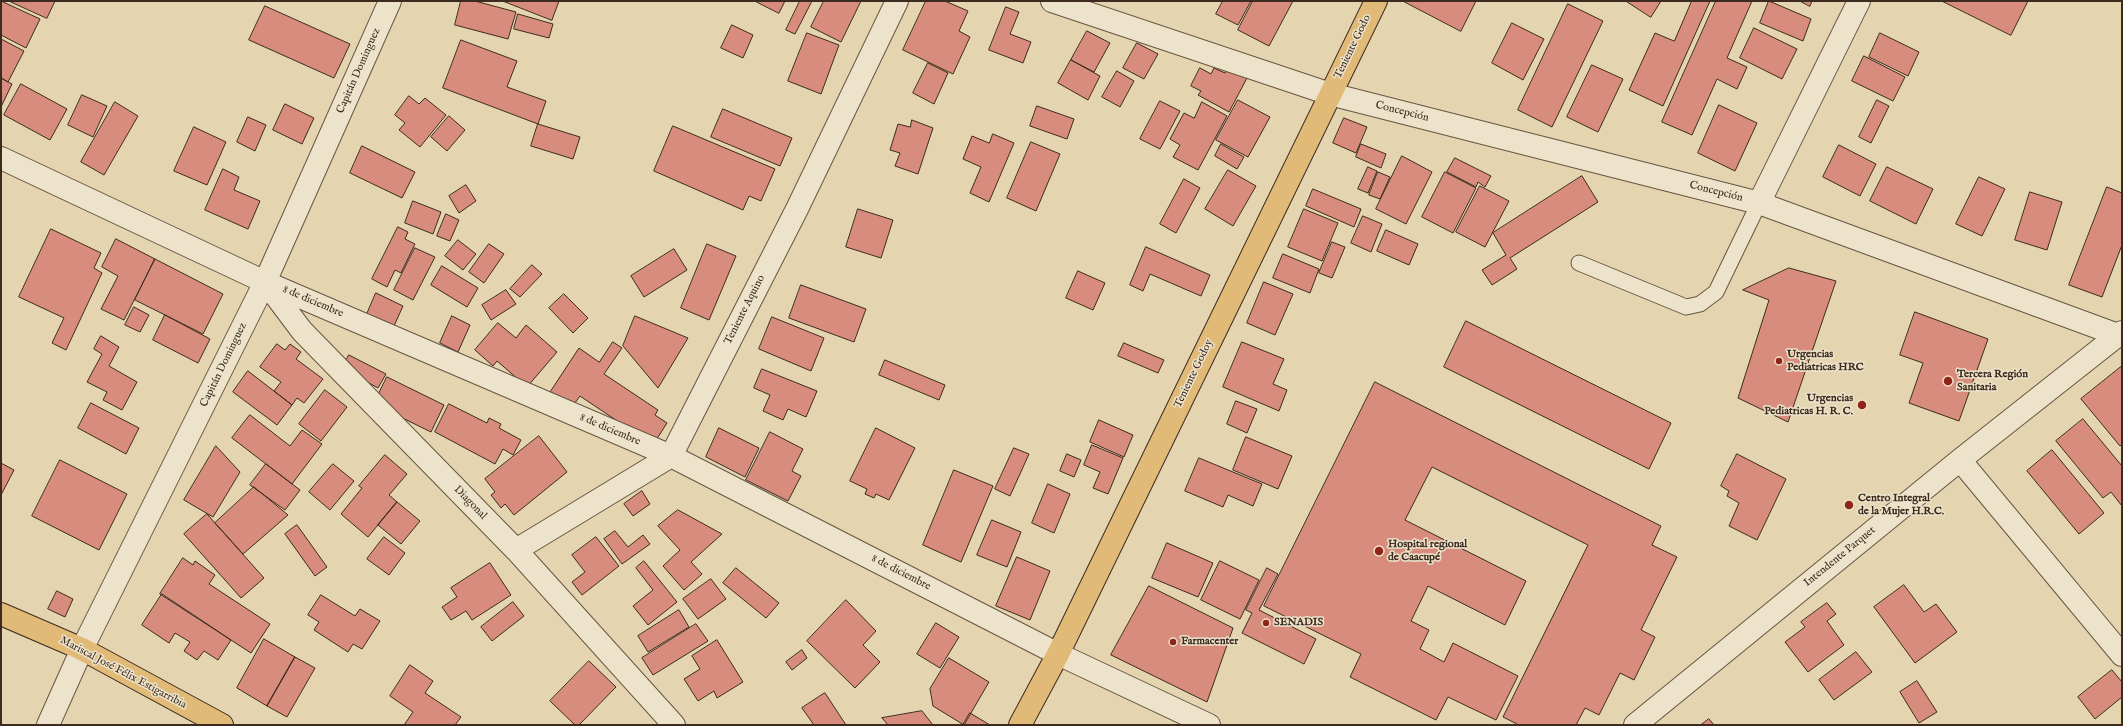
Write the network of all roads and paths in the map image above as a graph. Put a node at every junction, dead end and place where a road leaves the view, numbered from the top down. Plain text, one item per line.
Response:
1 (390, 1) edge
2 (896, 1) edge
3 (1052, 1) edge
4 (1376, 1) edge
5 (1859, 1) edge
6 (1330, 94) junction
7 (1, 158) edge
8 (1759, 203) junction
9 (1579, 263) dead end
10 (265, 282) junction
11 (2120, 334) edge
12 (671, 456) junction
13 (1960, 460) junction
14 (516, 550) junction
15 (1, 614) edge
16 (82, 649) junction
17 (1058, 654) junction
18 (2122, 655) edge
19 (48, 725) edge
20 (222, 725) edge
21 (674, 725) edge
22 (1020, 725) edge
23 (1209, 725) edge
24 (1635, 725) edge

1 - 10 street, Capitán Dominguez
2 - 12 street, Teniente Aquino
3 - 6 street, Concepción
4 - 6 main road, Teniente Godo
5 - 8 street
6 - 8 street, Concepción
6 - 17 main road, Teniente Godoy
7 - 10 street, 8 de diciembre
8 - 9 lane
8 - 11 street, Concepción
10 - 12 street, 8 de diciembre
10 - 14 street, Diagonal
10 - 16 street, Capitán Dominguez
11 - 13 street, Intendente Parquet
12 - 14 street
12 - 17 street, 8 de diciembre
13 - 18 street
13 - 24 street, Intendente Parquet
14 - 21 street, Diagonal
15 - 16 main road, Mariscal José Félix Estigarribia
16 - 19 street, Capitán Dominguez
16 - 20 main road, Mariscal José Félix Estigarribia
17 - 22 main road
17 - 23 street, 8 de diciembre

